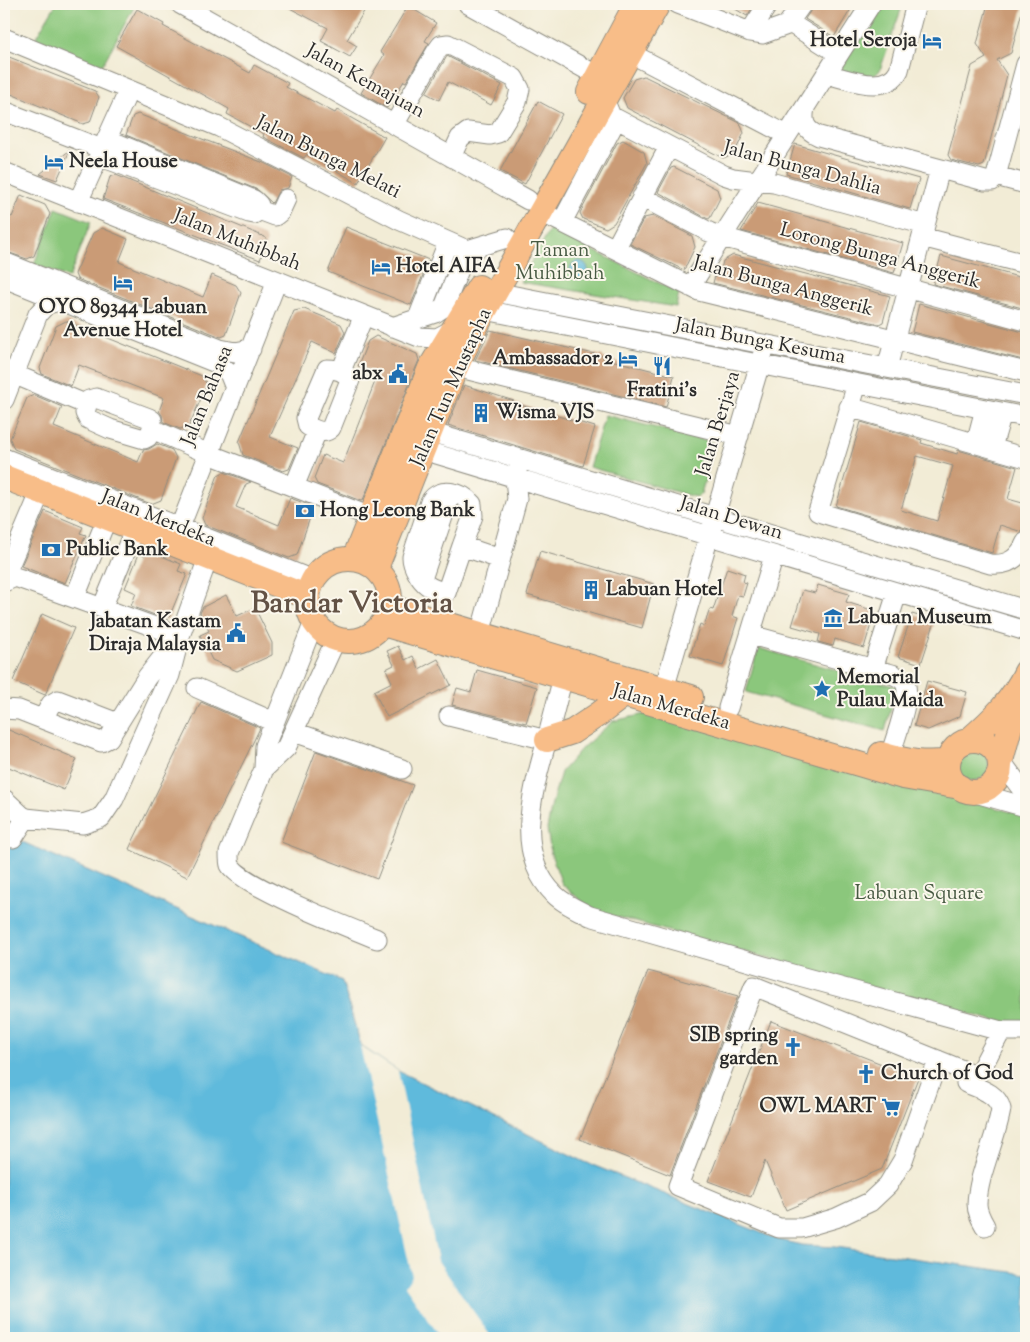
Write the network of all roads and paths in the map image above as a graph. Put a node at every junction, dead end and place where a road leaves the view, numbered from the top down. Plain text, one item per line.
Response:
1 (180, 4) edge
2 (468, 4) edge
3 (636, 4) edge
4 (658, 4) edge
5 (678, 4) edge
6 (768, 4) edge
7 (802, 4) edge
8 (871, 4) edge
9 (916, 4) edge
10 (706, 9) edge
11 (790, 23) junction
12 (750, 32) junction
13 (4, 38) edge
14 (630, 53) junction
15 (839, 54) junction
16 (826, 74) junction
17 (1025, 75) edge
18 (602, 86) junction
19 (129, 90) junction
20 (805, 108) junction
21 (4, 110) edge
22 (616, 120) junction
23 (1019, 121) edge
24 (394, 125) junction
25 (787, 135) junction
26 (669, 147) junction
27 (102, 148) junction
28 (451, 157) junction
29 (940, 169) junction
30 (4, 172) edge
31 (996, 176) junction
32 (758, 181) junction
33 (1026, 184) edge
34 (642, 198) junction
35 (286, 199) dead end
36 (78, 202) junction
37 (534, 206) junction
38 (562, 222) junction
39 (923, 231) junction
40 (722, 237) junction
41 (507, 238) junction
42 (448, 242) junction
43 (615, 249) junction
44 (467, 250) junction
45 (4, 262) edge
46 (1026, 264) edge
47 (4, 278) edge
48 (278, 281) junction
49 (690, 287) junction
50 (908, 288) junction
51 (62, 301) junction
52 (490, 301) junction
53 (364, 315) junction
54 (418, 318) junction
55 (1026, 320) edge
56 (392, 327) junction
57 (454, 329) junction
58 (894, 340) junction
59 (766, 344) junction
60 (251, 349) junction
61 (760, 365) junction
62 (456, 367) junction
63 (886, 368) junction
64 (341, 371) junction
65 (9, 372) edge
66 (1026, 372) edge
67 (857, 384) junction
68 (235, 388) junction
69 (1026, 395) edge
70 (4, 400) edge
71 (849, 407) junction
72 (994, 411) junction
73 (1026, 417) edge
74 (317, 430) junction
75 (739, 436) junction
76 (427, 441) junction
77 (984, 445) junction
78 (209, 454) junction
79 (4, 458) edge
80 (1026, 458) edge
81 (520, 459) junction
82 (4, 477) edge
83 (515, 478) junction
84 (294, 487) junction
85 (41, 491) junction
86 (370, 517) junction
87 (715, 517) junction
88 (107, 518) junction
89 (180, 527) junction
90 (134, 528) junction
91 (709, 536) junction
92 (1026, 542) edge
93 (462, 546) junction
94 (774, 556) junction
95 (208, 558) junction
96 (354, 559) junction
97 (500, 559) junction
98 (376, 568) junction
99 (4, 580) edge
100 (310, 588) junction
101 (897, 593) junction
102 (75, 598) junction
103 (102, 608) junction
104 (1026, 610) edge
105 (387, 616) junction
106 (314, 622) junction
107 (1026, 631) edge
108 (480, 634) junction
109 (750, 635) junction
110 (336, 639) junction
111 (179, 641) junction
112 (873, 669) junction
113 (1026, 672) edge
114 (563, 677) junction
115 (198, 688) dead end
116 (664, 689) junction
117 (1026, 692) edge
118 (624, 695) junction
119 (728, 708) junction
120 (4, 709) edge
121 (449, 716) dead end
122 (274, 722) junction
123 (294, 732) junction
124 (546, 740) junction
125 (969, 740) junction
126 (890, 756) junction
127 (1001, 761) junction
128 (948, 762) junction
129 (264, 769) junction
130 (402, 769) dead end
131 (966, 790) junction
132 (1026, 795) edge
133 (4, 799) edge
134 (1026, 807) edge
135 (26, 818) junction
136 (13, 838) dead end
137 (377, 939) dead end
138 (1001, 1031) junction
139 (1026, 1031) edge
140 (938, 1060) junction
141 (966, 1083) dead end
142 (985, 1226) dead end

1 - 24 street, Jalan Kemajuan
2 - 18 street
3 - 18 main road, Jalan Tun Mustapha
4 - 14 main road, Jalan Tun Mustapha
5 - 10 street
6 - 12 street
7 - 11 street
8 - 15 street
9 - 16 street
10 - 12 street
11 - 12 street
11 - 15 street
13 - 19 street, Jalan Bunga Melati
14 - 18 main road, Jalan Tun Mustapha
14 - 25 street
15 - 16 street
16 - 20 street
17 - 23 street
18 - 22 street
18 - 37 main road, Jalan Tun Mustapha
19 - 27 street
19 - 42 street, Jalan Bunga Melati
20 - 25 street
20 - 29 street
21 - 27 street
22 - 26 street, Jalan Bunga Dahlia
22 - 38 street
23 - 31 street
24 - 28 street, Jalan Kemajuan
24 - 28 street
25 - 32 street
26 - 32 street, Jalan Bunga Dahlia
26 - 34 street
27 - 35 street
27 - 36 street
28 - 37 street, Jalan Kemajuan
29 - 31 street
29 - 39 street
30 - 36 street, Jalan Muhibbah
31 - 33 street
32 - 39 street, Jalan Bunga Dahlia
32 - 40 street
34 - 40 street, Lorong Bunga Anggerik
34 - 43 street
36 - 48 street, Jalan Muhibbah
37 - 38 street, Jalan Bunga Anggerik
37 - 41 main road, Jalan Tun Mustapha
37 - 52 main road, Jalan Tun Mustapha
38 - 43 street, Jalan Bunga Anggerik
39 - 46 street, Jalan Bunga Dahlia
39 - 50 street
40 - 49 street
40 - 50 street, Lorong Bunga Anggerik
41 - 44 street
41 - 57 main road, Jalan Tun Mustapha
42 - 44 street, Jalan Bunga Melati
42 - 54 street
43 - 49 street, Jalan Bunga Anggerik
44 - 54 street
45 - 60 street
47 - 51 street
48 - 53 street, Jalan Muhibbah
48 - 60 street, Jalan Bahasa
49 - 58 street, Jalan Bunga Anggerik
50 - 55 street, Lorong Bunga Anggerik
50 - 58 street
51 - 65 street
51 - 68 street
52 - 59 street, Jalan Bunga Kesuma
52 - 61 street, Jalan Bunga Kesuma
52 - 62 main road, Jalan Tun Mustapha
53 - 56 street, Jalan Muhibbah
53 - 64 street
54 - 56 street
56 - 57 street, Jalan Muhibbah
57 - 86 main road, Jalan Tun Mustapha
58 - 63 street
58 - 66 street, Jalan Bunga Anggerik
59 - 61 street, Jalan Berjaya
59 - 63 street, Jalan Bunga Kesuma
60 - 68 street, Jalan Bahasa
61 - 67 street, Jalan Bunga Kesuma
61 - 75 street, Jalan Berjaya
62 - 75 street
62 - 76 main road, Jalan Tun Mustapha
63 - 69 street, Jalan Bunga Kesuma
64 - 74 street
64 - 74 street
65 - 70 street
65 - 78 street
67 - 71 street
67 - 72 street, Jalan Bunga Kesuma
68 - 78 street, Jalan Bahasa
71 - 77 street
71 - 92 street
72 - 73 street, Jalan Bunga Kesuma
72 - 77 street
74 - 84 street
75 - 87 street, Jalan Berjaya
76 - 81 street, Jalan Dewan
76 - 83 street, Jalan Dewan
76 - 98 main road, Jalan Tun Mustapha
77 - 80 street
78 - 84 street
78 - 89 street, Jalan Bahasa
79 - 89 street, Jalan Merdeka
81 - 83 street
81 - 87 street, Jalan Dewan
82 - 85 main road, Jalan Merdeka
83 - 91 street, Jalan Dewan
83 - 97 street
84 - 86 street
85 - 88 main road, Jalan Merdeka
85 - 99 street
86 - 96 main road, Jalan Tun Mustapha
87 - 91 street, Jalan Berjaya
87 - 104 street, Jalan Dewan
88 - 90 main road, Jalan Merdeka
88 - 102 street
89 - 100 street, Jalan Merdeka
90 - 95 main road, Jalan Merdeka
90 - 103 street
91 - 94 street, Jalan Dewan
91 - 116 street, Jalan Berjaya
93 - 93 street
93 - 97 street
94 - 101 street, Jalan Dewan
94 - 109 street
95 - 100 main road, Jalan Merdeka
95 - 111 street
96 - 98 main road
96 - 100 main road
97 - 108 street
98 - 105 main road
99 - 102 street
100 - 106 main road
101 - 107 street, Jalan Dewan
101 - 112 street
102 - 103 street
103 - 111 street
105 - 108 main road, Jalan Merdeka
105 - 110 main road
105 - 114 main road, Jalan Merdeka
106 - 110 main road
106 - 122 street
108 - 116 main road, Jalan Merdeka
109 - 112 street
109 - 119 street
110 - 123 street
111 - 120 street
111 - 135 street
112 - 126 street
113 - 125 main road
114 - 118 main road, Jalan Merdeka
114 - 124 street
115 - 122 street
116 - 119 main road, Jalan Merdeka
117 - 127 main road
118 - 124 main road
118 - 131 main road, Jalan Merdeka
119 - 126 main road, Jalan Merdeka
121 - 124 street
122 - 129 street
123 - 129 street
123 - 130 street
124 - 138 street
125 - 127 main road
125 - 128 main road
126 - 128 main road, Jalan Merdeka
127 - 131 main road
127 - 132 street
128 - 131 main road
129 - 137 street
131 - 134 street, Jalan Merdeka
133 - 135 street
135 - 136 street
138 - 139 street
138 - 140 street
140 - 140 street
141 - 142 street

